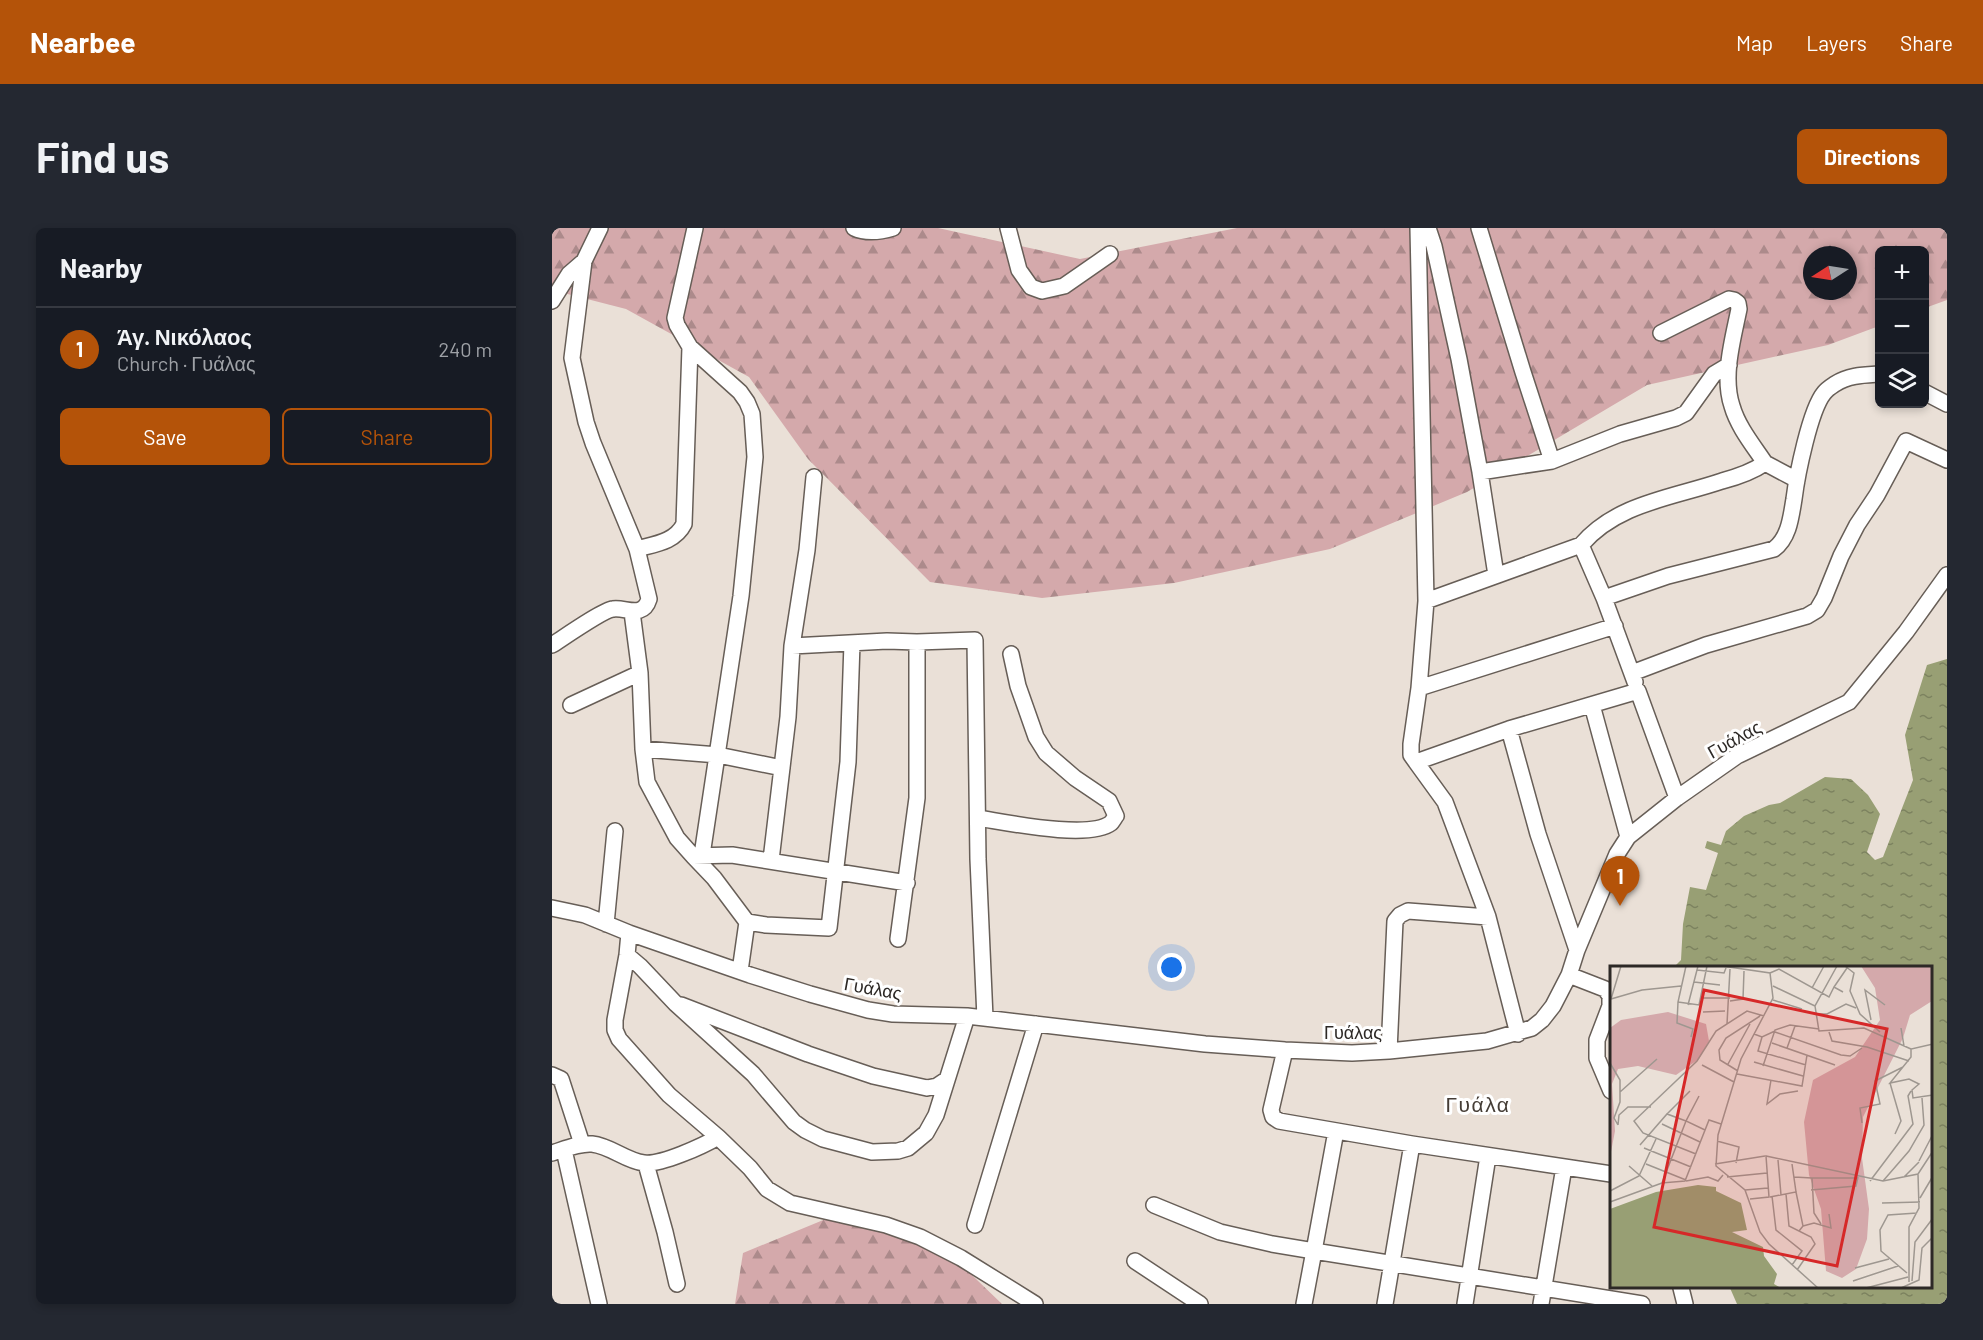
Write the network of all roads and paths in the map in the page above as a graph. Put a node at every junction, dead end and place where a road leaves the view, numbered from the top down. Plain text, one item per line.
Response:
1 (600, 228) edge
2 (695, 228) edge
3 (854, 228) edge
4 (893, 228) edge
5 (1008, 228) edge
6 (1418, 228) edge
7 (1428, 228) edge
8 (1479, 228) edge
9 (1110, 254) dead end
10 (584, 261) junction
11 (552, 301) edge
12 (1661, 333) dead end
13 (690, 347) junction
14 (1729, 365) junction
15 (1875, 374) edge
16 (1929, 395) edge
17 (1947, 404) edge
18 (1947, 460) edge
19 (1552, 461) junction
20 (1765, 463) junction
21 (1480, 472) junction
22 (814, 477) dead end
23 (1797, 480) junction
24 (1581, 546) junction
25 (637, 549) junction
26 (1947, 574) edge
27 (1496, 575) junction
28 (1604, 598) junction
29 (1426, 601) junction
30 (632, 612) junction
31 (1615, 626) junction
32 (917, 642) junction
33 (852, 643) junction
34 (552, 645) edge
35 (792, 646) junction
36 (1011, 654) dead end
37 (640, 673) junction
38 (1632, 673) junction
39 (1419, 688) junction
40 (1638, 691) junction
41 (571, 705) dead end
42 (1592, 705) junction
43 (1509, 729) junction
44 (643, 749) junction
45 (718, 755) junction
46 (1416, 762) junction
47 (782, 768) junction
48 (1677, 798) junction
49 (978, 818) junction
50 (615, 831) dead end
51 (1628, 837) junction
52 (698, 856) junction
53 (771, 860) junction
54 (836, 871) junction
55 (907, 883) junction
56 (552, 908) edge
57 (1488, 917) junction
58 (747, 922) junction
59 (606, 924) junction
60 (629, 933) junction
61 (898, 939) dead end
62 (1577, 950) junction
63 (627, 955) junction
64 (740, 971) junction
65 (1569, 975) junction
66 (1610, 996) edge
67 (676, 1004) junction
68 (1610, 1005) edge
69 (967, 1016) junction
70 (985, 1018) junction
71 (1036, 1024) junction
72 (1518, 1034) junction
73 (1285, 1050) junction
74 (1389, 1052) junction
75 (552, 1075) edge
76 (946, 1080) junction
77 (1610, 1088) edge
78 (1336, 1131) junction
79 (718, 1137) junction
80 (582, 1144) junction
81 (1412, 1144) junction
82 (558, 1151) edge
83 (1488, 1156) junction
84 (646, 1164) junction
85 (1564, 1167) junction
86 (1610, 1174) edge
87 (1154, 1205) dead end
88 (975, 1225) dead end
89 (1314, 1251) junction
90 (1135, 1261) dead end
91 (1392, 1264) junction
92 (1469, 1277) junction
93 (677, 1284) dead end
94 (1681, 1289) edge
95 (1542, 1296) edge
96 (1622, 1297) edge
97 (599, 1304) edge
98 (1035, 1304) edge
99 (1200, 1304) edge
100 (1304, 1304) edge
101 (1385, 1304) edge
102 (1465, 1304) edge
103 (1642, 1304) edge
104 (1685, 1304) edge

1 - 10 street
2 - 13 street
3 - 4 street
5 - 9 street
6 - 29 street
7 - 21 street
8 - 19 street
10 - 11 street
10 - 25 street
12 - 14 street
13 - 25 street
13 - 45 street
14 - 19 street
14 - 20 street
15 - 23 street
16 - 17 street
18 - 38 street
19 - 21 street
20 - 23 street
20 - 24 street
21 - 27 street
22 - 35 street
23 - 28 street
24 - 27 street
24 - 28 street
25 - 30 street
26 - 48 street, Γυάλας
27 - 29 street
28 - 31 street
29 - 39 street
30 - 34 street
30 - 37 street
31 - 38 street
31 - 39 street
32 - 33 street
32 - 49 street
32 - 55 street
33 - 35 street
33 - 54 street
35 - 47 street
36 - 49 street
37 - 41 street
37 - 44 street
38 - 40 street
39 - 46 street
40 - 42 street
40 - 48 street
42 - 43 street
42 - 51 street
43 - 46 street
43 - 62 street
44 - 45 street
44 - 52 street
45 - 47 street
45 - 52 street
46 - 57 street
47 - 53 street
48 - 51 street, Γυάλας
49 - 70 street
50 - 59 street
51 - 62 street, Γυάλας
52 - 53 street
52 - 58 street
53 - 54 street
54 - 55 street
54 - 58 street
55 - 61 street
56 - 59 street, Γυάλας
57 - 72 street
57 - 74 street
58 - 64 street
59 - 60 street, Γυάλας
60 - 63 street
60 - 64 street, Γυάλας
62 - 65 street, Γυάλας
63 - 67 street
63 - 79 street
64 - 69 street, Γυάλας
65 - 66 street
65 - 72 street, Γυάλας
67 - 76 street
67 - 76 street
68 - 77 street
69 - 70 street, Γυάλας
69 - 76 street
70 - 71 street, Γυάλας
71 - 73 street, Γυάλας
71 - 88 street
72 - 74 street, Γυάλας
73 - 74 street, Γυάλας
73 - 78 street
75 - 80 street
78 - 81 street
78 - 89 street
79 - 84 street
79 - 98 street
80 - 82 street
80 - 84 street
81 - 83 street
81 - 91 street
82 - 97 street
83 - 85 street
83 - 92 street
84 - 93 street
85 - 86 street
85 - 95 street
87 - 89 street
89 - 91 street
89 - 100 street
90 - 99 street
91 - 92 street
91 - 101 street
92 - 95 street
92 - 102 street
94 - 104 street
95 - 96 street
96 - 103 street

